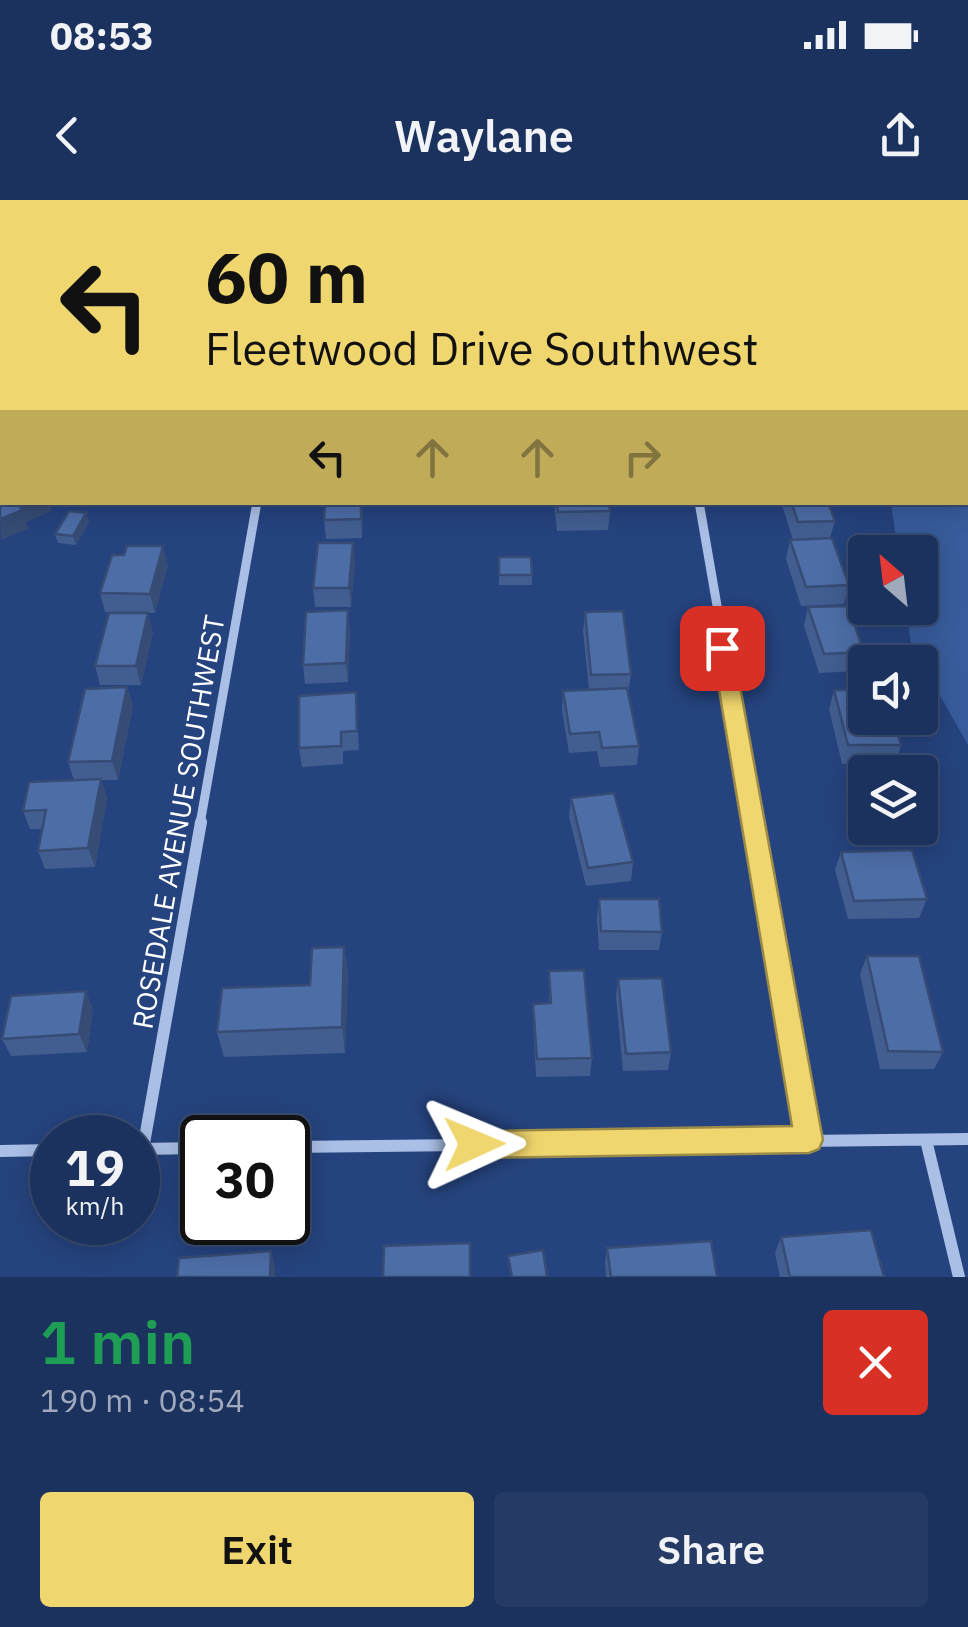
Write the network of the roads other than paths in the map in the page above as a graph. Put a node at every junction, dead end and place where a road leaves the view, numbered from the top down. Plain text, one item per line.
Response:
1 (256, 505) edge
2 (700, 505) edge
3 (146, 1115) edge
4 (809, 1140) junction
5 (926, 1140) junction
6 (968, 1140) edge
7 (310, 1147) edge
8 (30, 1150) edge
9 (0, 1151) edge
10 (959, 1277) edge

1 - 3 street, ROSEDALE AVENUE SOUTHWEST
2 - 4 street
4 - 5 street
4 - 7 street
5 - 6 street
5 - 10 street
8 - 9 street

